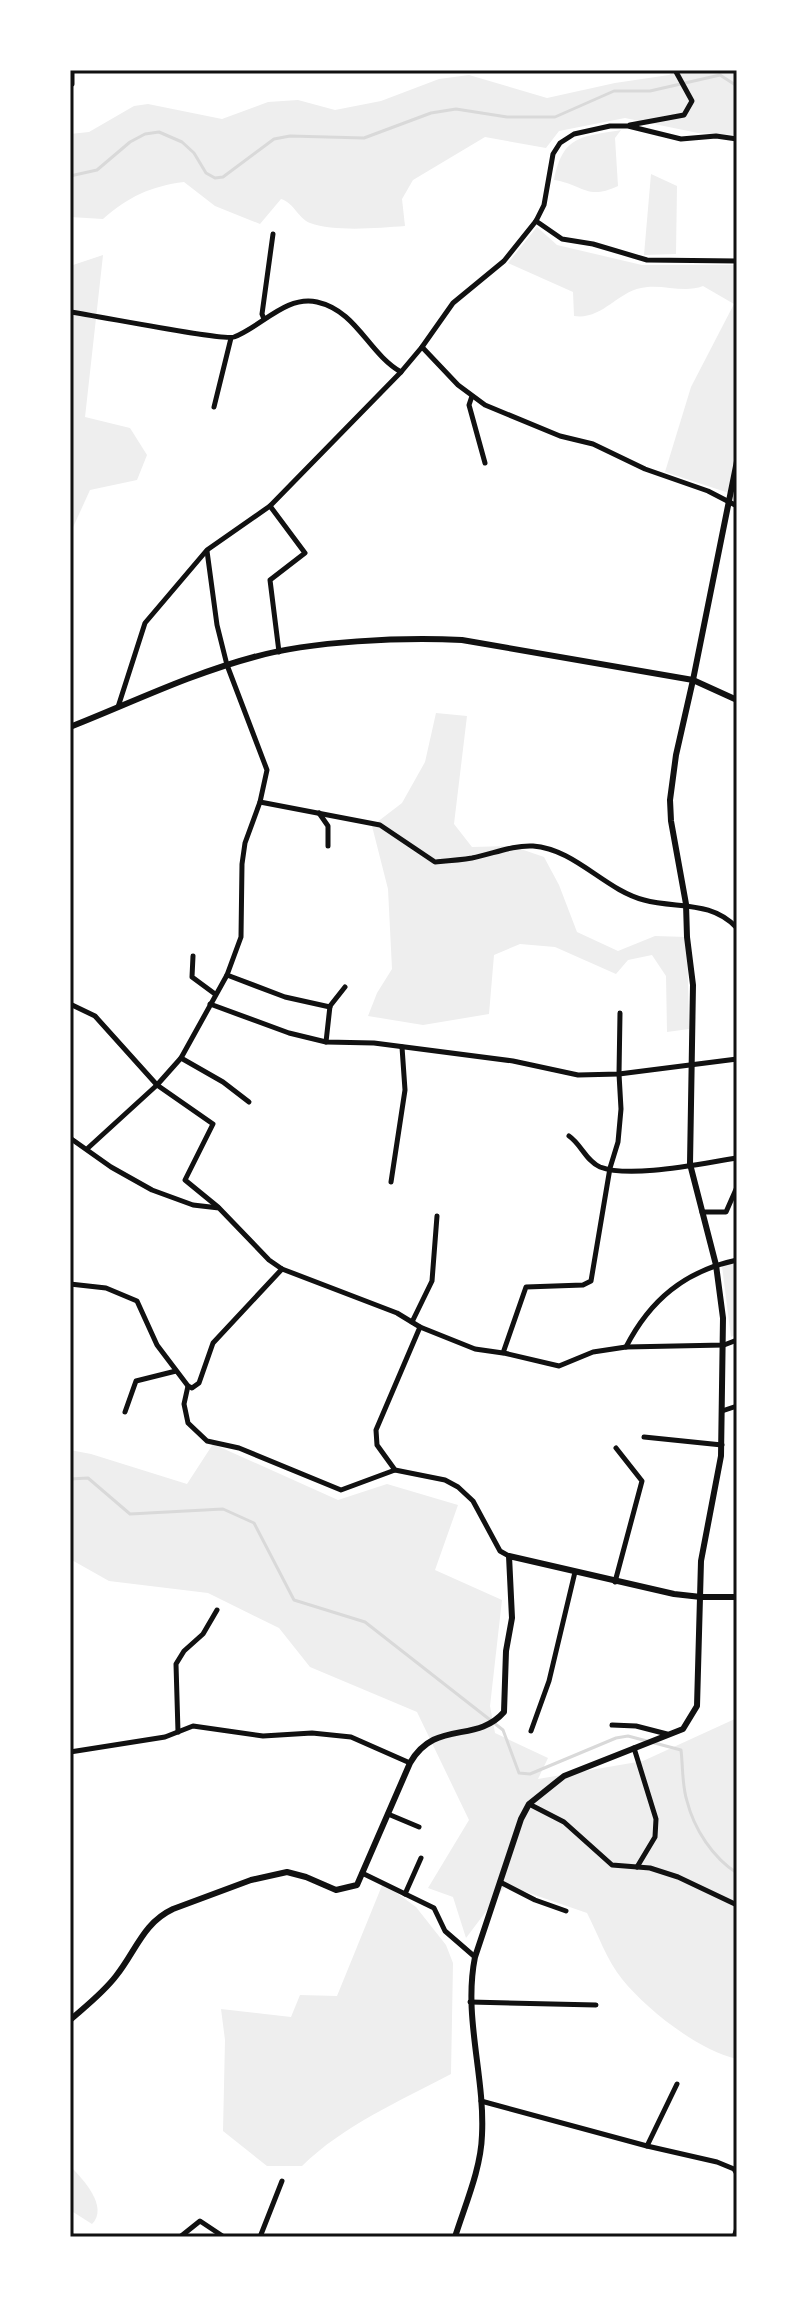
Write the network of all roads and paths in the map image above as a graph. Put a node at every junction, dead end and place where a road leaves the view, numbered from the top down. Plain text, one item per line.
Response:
1 (72, 70) edge
2 (675, 70) edge
3 (72, 84) edge
4 (628, 126) junction
5 (737, 139) edge
6 (536, 221) junction
7 (273, 234) dead end
8 (737, 261) edge
9 (70, 312) edge
10 (264, 319) junction
11 (231, 338) junction
12 (422, 347) junction
13 (401, 372) junction
14 (472, 396) junction
15 (214, 407) dead end
16 (737, 461) edge
17 (485, 463) dead end
18 (734, 503) edge
19 (270, 506) junction
20 (207, 550) junction
21 (279, 652) junction
22 (227, 665) junction
23 (693, 680) junction
24 (737, 700) edge
25 (118, 708) junction
26 (70, 727) edge
27 (260, 802) junction
28 (318, 812) junction
29 (328, 846) dead end
30 (686, 904) junction
31 (737, 928) edge
32 (193, 956) dead end
33 (227, 975) junction
34 (345, 987) dead end
35 (215, 994) junction
36 (70, 1004) edge
37 (210, 1004) junction
38 (330, 1007) junction
39 (620, 1013) dead end
40 (326, 1042) junction
41 (402, 1047) junction
42 (181, 1058) junction
43 (737, 1059) edge
44 (694, 1064) junction
45 (619, 1074) junction
46 (157, 1085) junction
47 (249, 1102) dead end
48 (569, 1136) dead end
49 (70, 1138) edge
50 (88, 1148) junction
51 (737, 1158) edge
52 (690, 1164) junction
53 (610, 1168) junction
54 (391, 1182) dead end
55 (737, 1187) edge
56 (219, 1208) junction
57 (702, 1212) junction
58 (726, 1212) junction
59 (737, 1213) edge
60 (437, 1216) dead end
61 (737, 1260) edge
62 (716, 1265) junction
63 (282, 1269) junction
64 (70, 1284) edge
65 (412, 1322) junction
66 (420, 1327) junction
67 (737, 1340) edge
68 (724, 1345) junction
69 (626, 1347) junction
70 (503, 1353) junction
71 (176, 1371) junction
72 (188, 1386) junction
73 (737, 1406) edge
74 (722, 1411) junction
75 (125, 1412) dead end
76 (644, 1437) dead end
77 (722, 1445) junction
78 (616, 1448) dead end
79 (395, 1470) junction
80 (509, 1556) junction
81 (575, 1572) junction
82 (615, 1582) junction
83 (701, 1597) junction
84 (737, 1597) edge
85 (217, 1610) dead end
86 (612, 1725) dead end
87 (531, 1731) dead end
88 (178, 1732) junction
89 (667, 1734) junction
90 (636, 1746) junction
91 (70, 1752) edge
92 (410, 1763) junction
93 (529, 1804) junction
94 (388, 1814) junction
95 (419, 1827) dead end
96 (421, 1858) dead end
97 (637, 1867) junction
98 (362, 1873) junction
99 (500, 1882) junction
100 (405, 1894) junction
101 (737, 1905) edge
102 (566, 1911) dead end
103 (475, 1957) junction
104 (470, 2002) junction
105 (596, 2005) dead end
106 (70, 2020) edge
107 (677, 2084) dead end
108 (481, 2101) junction
109 (647, 2146) junction
110 (737, 2174) edge
111 (282, 2181) dead end
112 (737, 2228) edge
113 (180, 2237) edge
114 (224, 2237) edge
115 (260, 2237) edge
116 (455, 2237) edge
117 (734, 2237) edge

1 - 3 street
2 - 4 street
4 - 5 street
4 - 6 street
6 - 8 street
6 - 12 street
7 - 10 street
9 - 11 street
10 - 11 street
10 - 13 street
11 - 15 street
12 - 13 street
12 - 14 street
13 - 19 street
14 - 17 street
14 - 18 street
16 - 18 street
18 - 23 street
19 - 20 street
19 - 21 street
20 - 22 street
20 - 25 street
21 - 22 street
21 - 23 street
22 - 25 street
22 - 27 street
23 - 24 street
23 - 30 street
25 - 26 street
27 - 28 street
27 - 33 street
28 - 29 street
28 - 30 street
30 - 31 street
30 - 44 street
32 - 35 street
33 - 35 street
33 - 38 street
34 - 38 street
35 - 37 street
36 - 46 street
37 - 40 street
37 - 42 street
38 - 40 street
39 - 45 street
40 - 41 street
41 - 45 street
41 - 54 street
42 - 46 street
42 - 47 street
43 - 44 street
44 - 45 street
44 - 52 street
45 - 53 street
46 - 50 street
46 - 56 street
48 - 53 street
49 - 50 street
50 - 56 street
51 - 52 street
52 - 53 street
52 - 57 street
53 - 70 street
55 - 58 street
56 - 63 street
57 - 58 street
57 - 62 street
58 - 59 street
60 - 65 street
61 - 62 street
62 - 68 street
62 - 69 street
63 - 65 street
63 - 72 street
64 - 71 street
65 - 66 street
66 - 70 street
66 - 79 street
67 - 68 street
68 - 69 street
68 - 74 street
69 - 70 street
71 - 72 street
71 - 75 street
72 - 79 street
73 - 74 street
74 - 77 street
76 - 77 street
77 - 83 street
78 - 82 street
79 - 80 street
80 - 81 street
80 - 92 street
81 - 82 street
81 - 87 street
82 - 83 street
83 - 84 street
83 - 89 street
85 - 88 street
86 - 89 street
88 - 91 street
88 - 92 street
89 - 90 street
90 - 93 street
90 - 97 street
92 - 94 street
93 - 97 street
93 - 99 street
94 - 95 street
94 - 98 street
96 - 100 street
97 - 101 street
98 - 100 street
98 - 106 street
99 - 102 street
99 - 103 street
100 - 103 street
103 - 104 street
104 - 105 street
104 - 108 street
107 - 109 street
108 - 109 street
108 - 116 street
109 - 110 street
111 - 115 street
112 - 117 street
113 - 114 street

